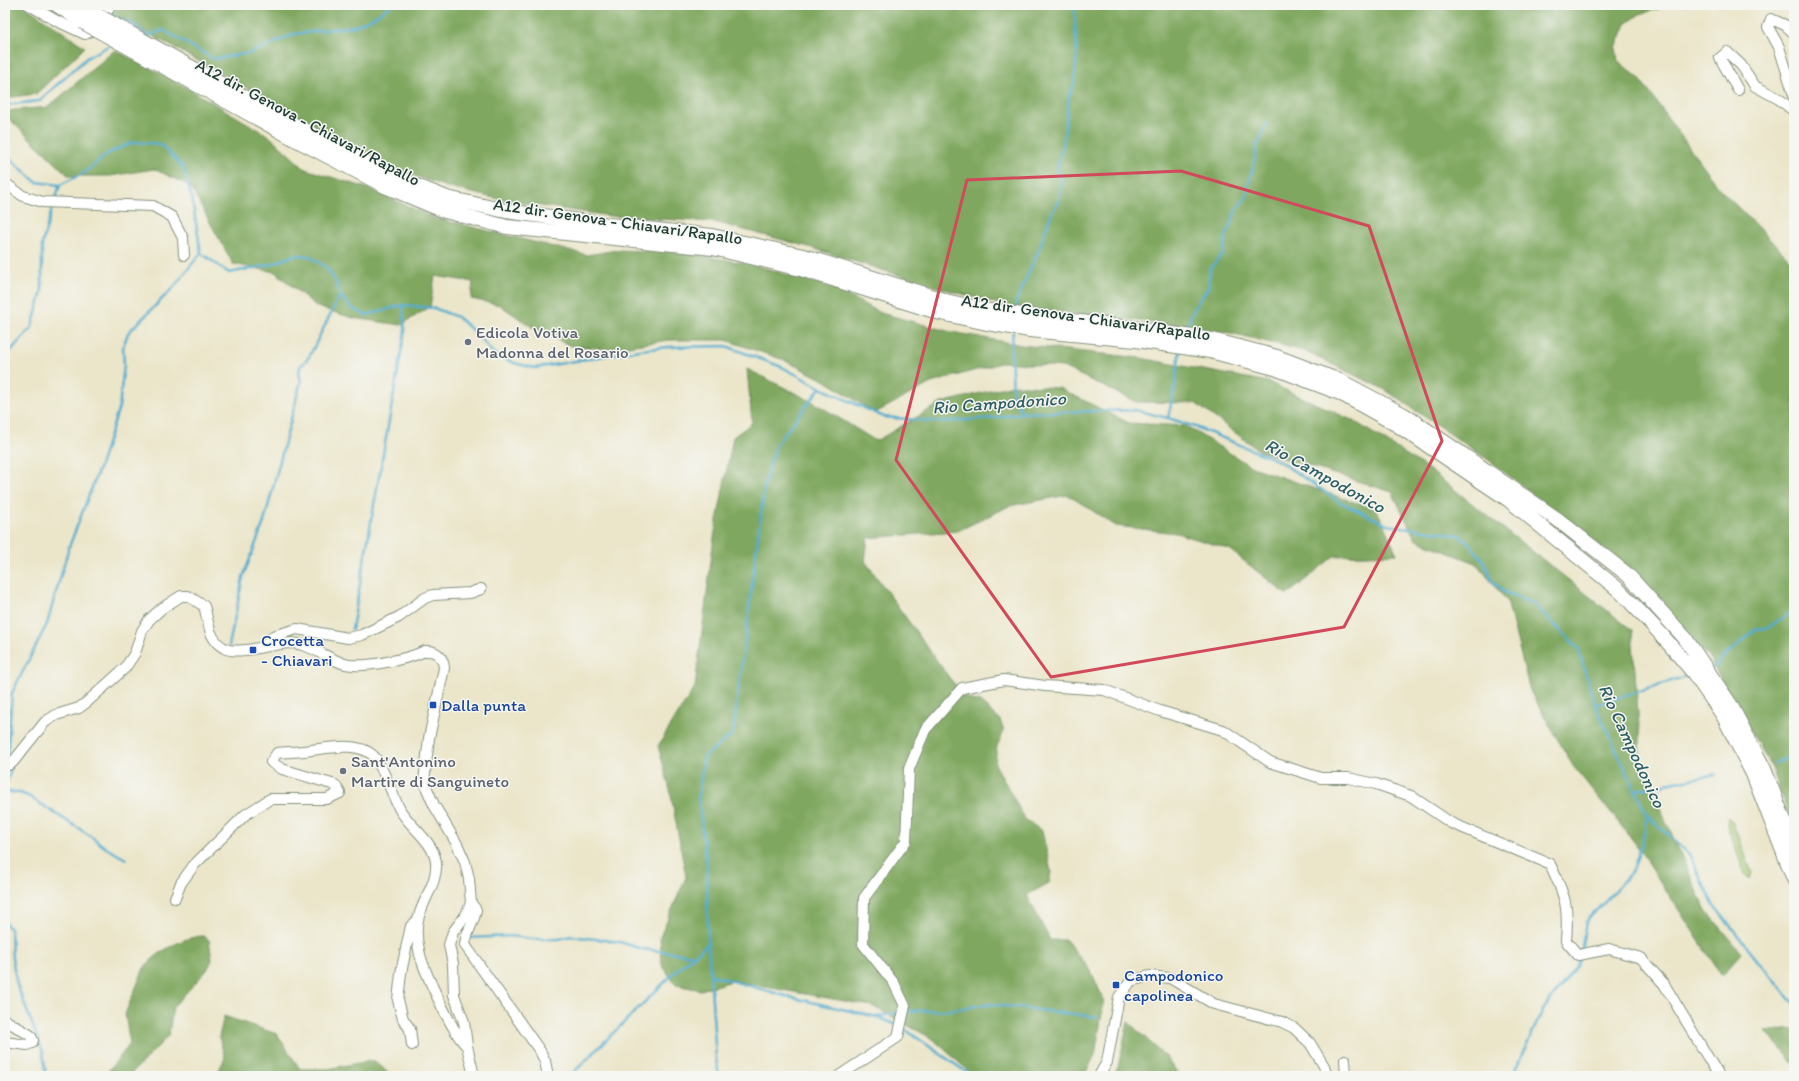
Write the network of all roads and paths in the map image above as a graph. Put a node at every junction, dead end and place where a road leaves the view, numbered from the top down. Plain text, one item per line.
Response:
1 (29, 5) edge
2 (57, 5) edge
3 (110, 5) edge
4 (84, 13) edge
5 (1794, 33) edge
6 (1738, 90) dead end
7 (1794, 95) edge
8 (1794, 111) edge
9 (5, 182) edge
10 (184, 256) dead end
11 (1512, 495) junction
12 (481, 589) dead end
13 (264, 646) junction
14 (5, 764) edge
15 (1794, 846) edge
16 (1794, 879) edge
17 (175, 898) dead end
18 (471, 903) junction
19 (418, 920) junction
20 (5, 1020) edge
21 (5, 1042) edge
22 (412, 1045) dead end
23 (467, 1046) junction
24 (1345, 1060) dead end
25 (474, 1076) edge
26 (548, 1076) edge
27 (839, 1076) edge
28 (1099, 1076) edge
29 (1327, 1076) edge
30 (1346, 1076) edge
31 (1719, 1076) edge

1 - 3 street
2 - 4 highway, A12 dir. Genova - Chiavari/Rapallo
4 - 11 highway, A12 dir. Genova - Chiavari/Rapallo, bridge
5 - 7 street
6 - 8 street
9 - 10 street
11 - 15 highway
11 - 16 highway
12 - 13 street
13 - 14 street
13 - 18 street
17 - 19 street
18 - 23 street
18 - 26 street
19 - 22 street
19 - 23 street
20 - 21 street
23 - 25 street
24 - 30 street
27 - 31 street
28 - 29 street

